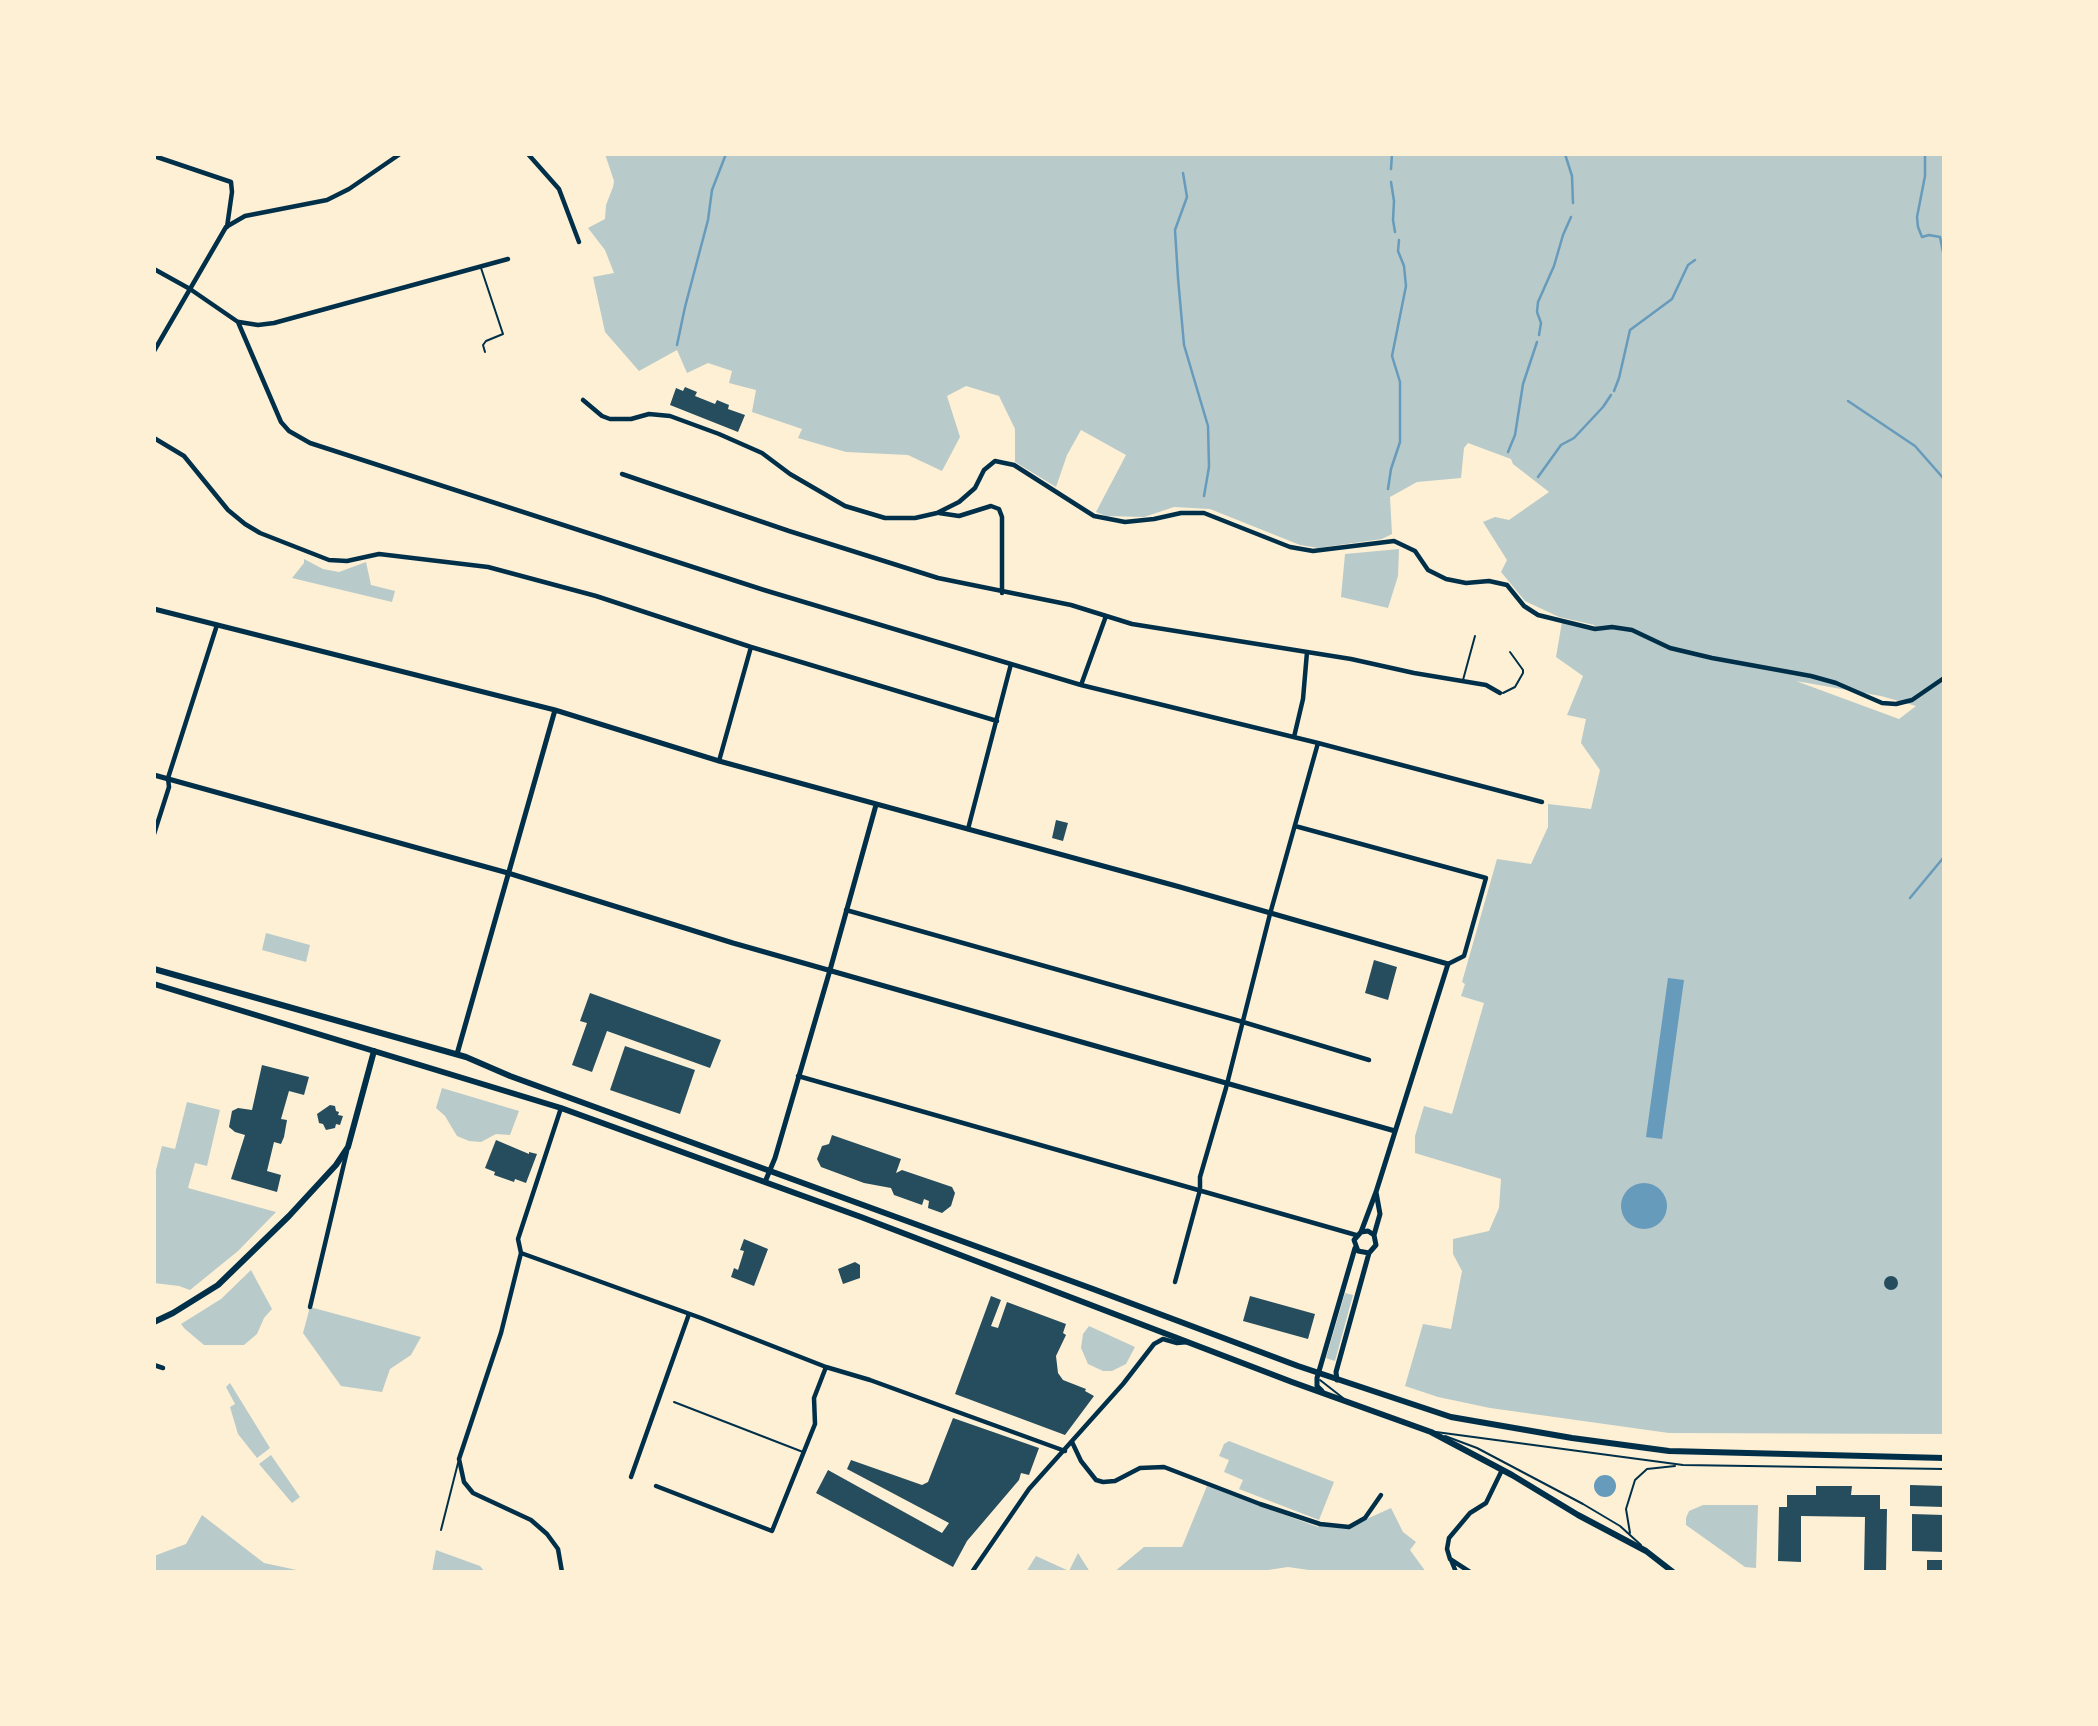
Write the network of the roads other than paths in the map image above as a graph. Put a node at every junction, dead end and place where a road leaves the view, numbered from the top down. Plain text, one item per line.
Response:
1 (400, 154) edge
2 (528, 154) edge
3 (154, 156) edge
4 (226, 227) junction
5 (579, 242) dead end
6 (508, 259) dead end
7 (481, 267) junction
8 (154, 268) edge
9 (190, 289) junction
10 (238, 322) junction
11 (154, 351) edge
12 (485, 352) dead end
13 (583, 400) dead end
14 (154, 438) edge
15 (622, 474) dead end
16 (937, 513) junction
17 (1002, 593) junction
18 (154, 609) edge
19 (1106, 616) junction
20 (217, 625) junction
21 (1475, 636) dead end
22 (751, 647) junction
23 (1307, 652) junction
24 (1510, 652) dead end
25 (1011, 664) junction
26 (1944, 678) edge
27 (1463, 681) junction
28 (1081, 685) junction
29 (1500, 693) joint
30 (555, 710) junction
31 (997, 720) junction
32 (1294, 737) junction
33 (1318, 743) junction
34 (719, 761) junction
35 (154, 775) edge
36 (168, 778) junction
37 (1542, 803) dead end
38 (876, 805) junction
39 (1295, 826) junction
40 (967, 830) junction
41 (154, 834) edge
42 (508, 873) junction
43 (846, 910) junction
44 (1270, 914) junction
45 (1448, 964) junction
46 (154, 969) edge
47 (831, 970) junction
48 (154, 984) edge
49 (1243, 1022) junction
50 (374, 1051) junction
51 (457, 1052) junction
52 (1368, 1060) dead end
53 (798, 1076) junction
54 (1227, 1084) junction
55 (561, 1108) junction
56 (1395, 1131) junction
57 (348, 1147) junction
58 (769, 1172) junction
59 (765, 1182) junction
60 (1200, 1190) junction
61 (1376, 1192) junction
62 (1358, 1233) junction
63 (1374, 1235) junction
64 (1355, 1248) junction
65 (521, 1253) junction
66 (1368, 1253) junction
67 (1175, 1282) dead end
68 (310, 1307) dead end
69 (688, 1314) junction
70 (154, 1322) edge
71 (1147, 1326) junction
72 (1188, 1342) junction
73 (1154, 1344) junction
74 (154, 1365) edge
75 (826, 1367) junction
76 (163, 1368) dead end
77 (1318, 1375) junction
78 (1337, 1380) junction
79 (1322, 1392) junction
80 (1347, 1401) junction
81 (674, 1402) dead end
82 (1431, 1432) junction
83 (1072, 1443) junction
84 (1065, 1451) junction
85 (804, 1452) junction
86 (1944, 1458) edge
87 (459, 1459) junction
88 (1683, 1465) junction
89 (1944, 1469) edge
90 (1502, 1470) junction
91 (631, 1477) dead end
92 (656, 1486) dead end
93 (1381, 1495) dead end
94 (441, 1530) dead end
95 (1631, 1534) junction
96 (1646, 1551) junction
97 (1450, 1559) junction
98 (562, 1572) edge
99 (972, 1572) edge
100 (1456, 1572) edge
101 (1470, 1572) edge
102 (1673, 1572) edge

1 - 4 street
2 - 5 street
3 - 4 street
4 - 9 street
6 - 7 street
7 - 10 street
7 - 12 lane
8 - 9 street
9 - 10 street
9 - 11 street
10 - 25 street
13 - 16 street
14 - 22 street
15 - 17 street
16 - 17 street
16 - 26 street
17 - 19 street
18 - 20 street
19 - 23 street
19 - 28 street
20 - 30 street
20 - 36 street
21 - 27 lane
22 - 31 street
22 - 34 street
23 - 27 street
23 - 32 street
24 - 29 lane
25 - 28 street
25 - 31 street
27 - 29 street
28 - 32 street
30 - 34 street
30 - 42 street
31 - 40 street
32 - 33 street
33 - 37 street
33 - 39 street
34 - 38 street
35 - 36 street
36 - 41 street
36 - 42 street
38 - 40 street
38 - 43 street
39 - 44 street
39 - 45 street
40 - 44 street
42 - 47 street
42 - 51 street
43 - 47 street
43 - 49 street
44 - 45 street
44 - 49 street
45 - 56 street
46 - 51 main road
47 - 53 street
47 - 54 street
48 - 50 main road
49 - 52 street
49 - 54 street
50 - 55 main road
50 - 57 main road
51 - 58 main road
53 - 58 street
53 - 60 street
54 - 56 street
54 - 60 street
55 - 59 main road
55 - 65 street
56 - 61 street
57 - 68 street
57 - 70 main road
58 - 59 street
58 - 77 main road
59 - 71 main road
60 - 62 street
60 - 67 street
61 - 62 street
61 - 63 street
62 - 63 street
62 - 64 street
63 - 66 street
64 - 66 street
64 - 77 street
65 - 69 street
65 - 87 street
66 - 78 street
69 - 75 street
69 - 91 street
71 - 72 main road
71 - 73 street
72 - 73 street
72 - 79 main road
73 - 83 street
74 - 76 street
75 - 84 street
75 - 85 street
77 - 78 main road
77 - 79 street
77 - 80 lane
78 - 86 main road
79 - 80 main road
80 - 82 main road
81 - 85 lane
82 - 88 lane
82 - 90 main road
82 - 95 lane
83 - 84 street
83 - 93 street
84 - 99 street
85 - 92 street
87 - 94 lane
87 - 98 street
88 - 89 lane
88 - 95 lane
90 - 96 main road
90 - 97 street
95 - 96 lane
96 - 102 main road
97 - 100 street
97 - 101 street

